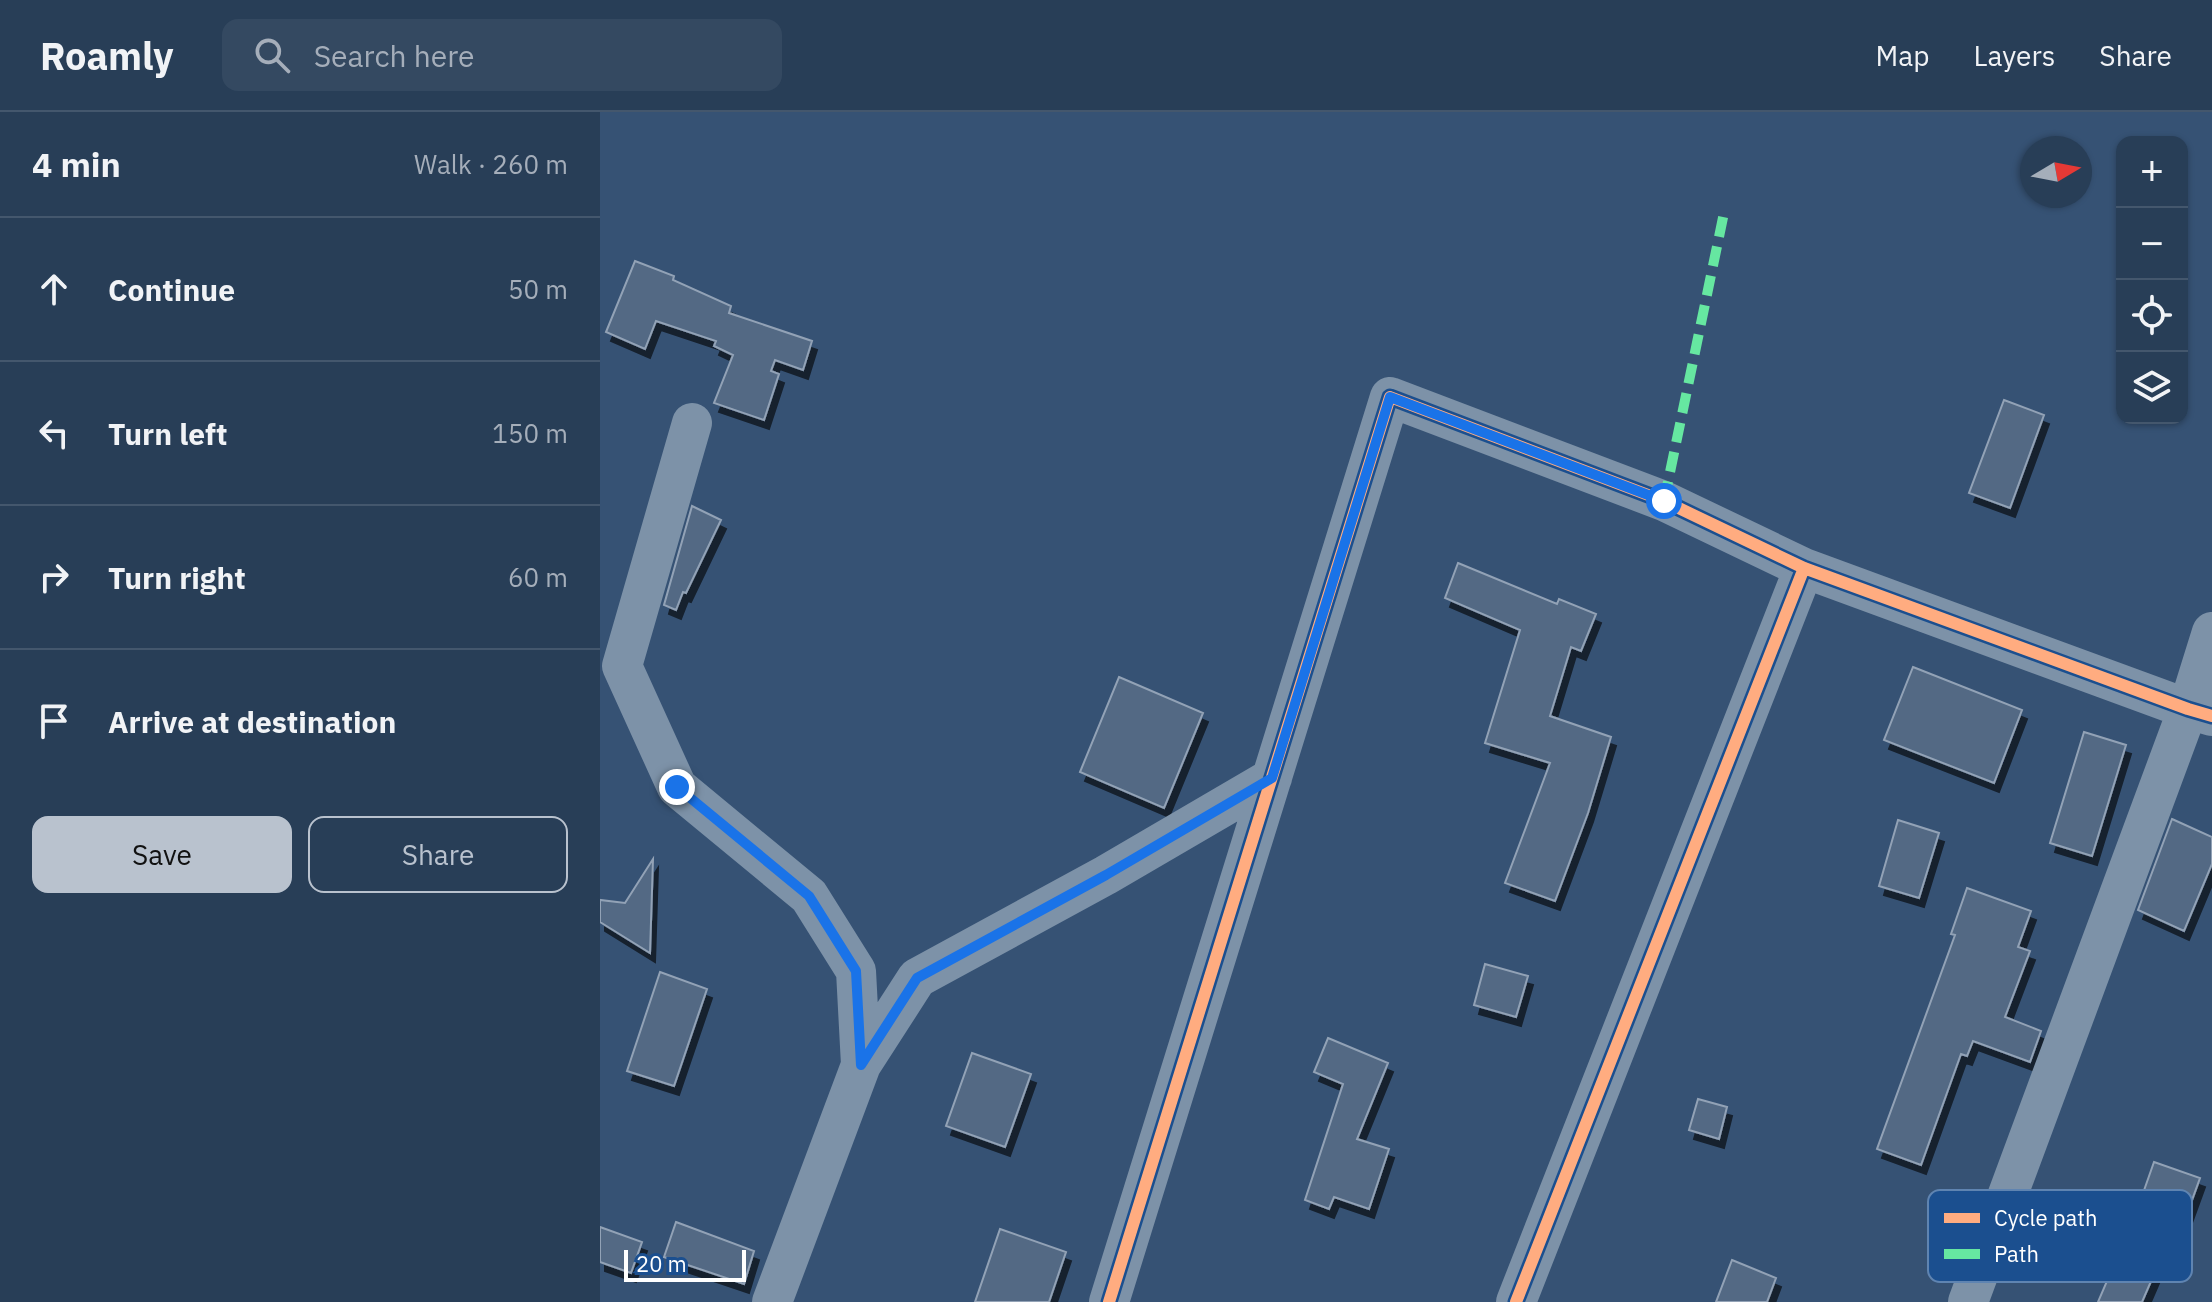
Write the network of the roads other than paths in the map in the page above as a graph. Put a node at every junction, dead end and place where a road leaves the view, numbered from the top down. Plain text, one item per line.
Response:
1 (692, 423) dead end
2 (1804, 568) junction
3 (2212, 632) edge
4 (2200, 712) edge
5 (1272, 778) junction
6 (861, 1065) junction
7 (2012, 1190) edge
8 (1976, 1282) edge
9 (772, 1302) edge
10 (1109, 1302) edge
11 (1516, 1302) edge
12 (1968, 1302) edge

1 - 6 street
2 - 4 street
2 - 5 street
2 - 11 street
3 - 4 street
4 - 7 street
5 - 6 street
5 - 10 street
6 - 9 street
8 - 12 street

